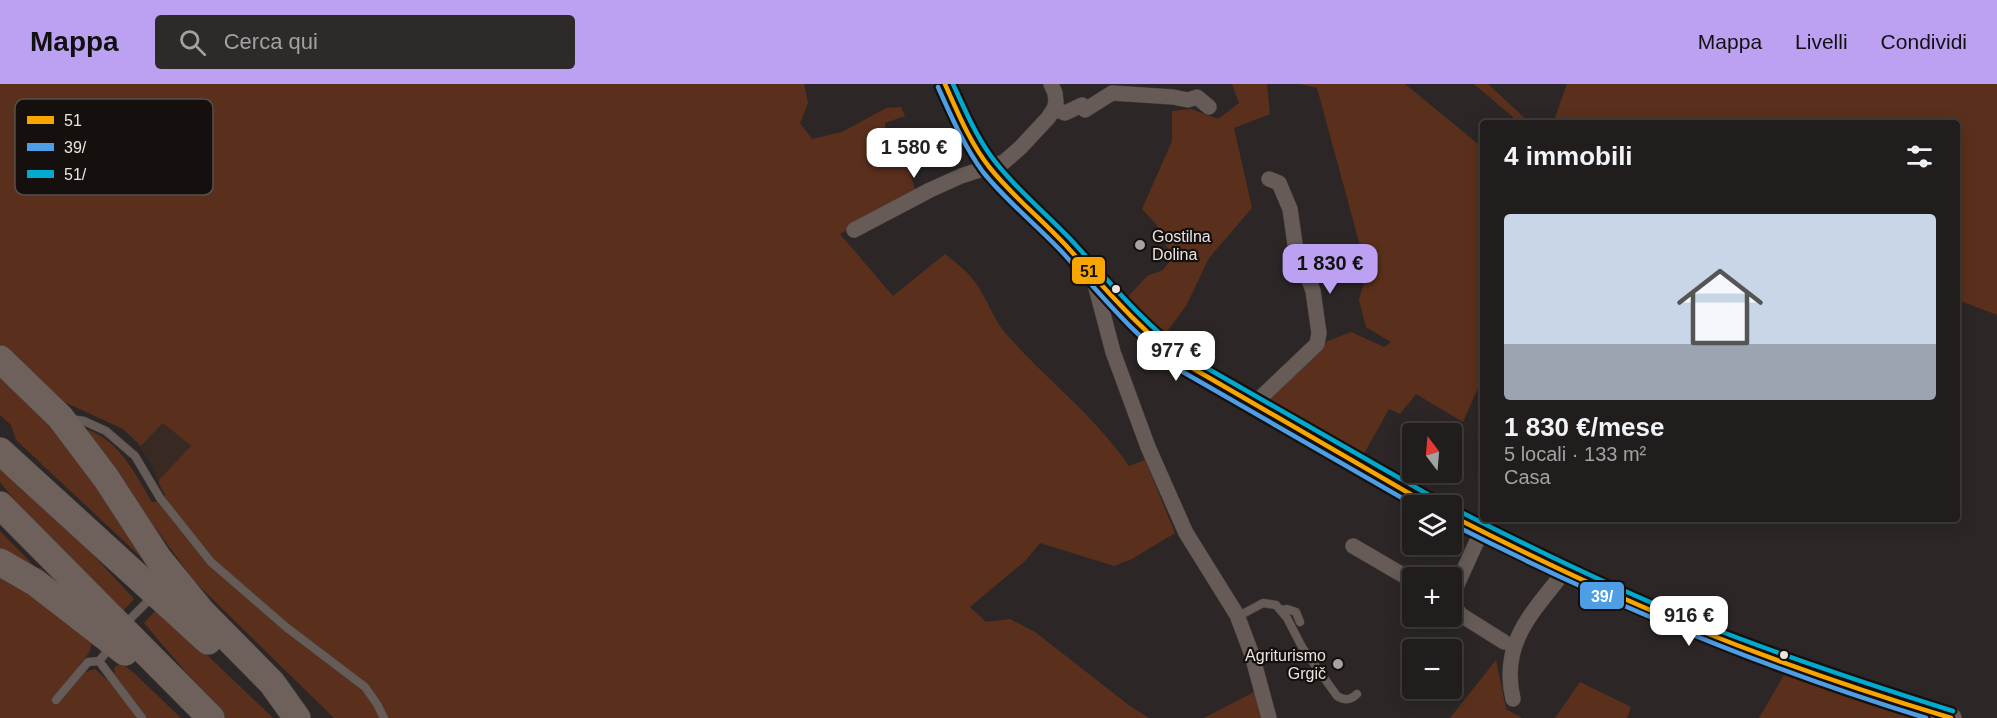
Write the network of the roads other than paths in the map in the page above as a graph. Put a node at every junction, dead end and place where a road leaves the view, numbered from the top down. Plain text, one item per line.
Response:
1 (945, 84) edge
2 (1051, 84) edge
3 (1209, 107) dead end
4 (1054, 109) junction
5 (990, 168) junction
6 (1269, 179) dead end
7 (854, 230) dead end
8 (1094, 280) junction
9 (0, 359) edge
10 (1254, 404) junction
11 (60, 417) junction
12 (0, 451) edge
13 (1413, 495) edge
14 (0, 505) edge
15 (1462, 522) edge
16 (1481, 532) junction
17 (1353, 546) dead end
18 (0, 562) edge
19 (1564, 572) junction
20 (1402, 574) edge
21 (1462, 574) edge
22 (156, 593) junction
23 (1281, 610) junction
24 (1462, 616) edge
25 (1238, 617) junction
26 (1300, 622) dead end
27 (1504, 642) dead end
28 (112, 644) junction
29 (1357, 694) dead end
30 (1513, 699) dead end
31 (56, 700) dead end
32 (142, 718) edge
33 (193, 718) edge
34 (212, 718) edge
35 (290, 718) edge
36 (297, 718) edge
37 (384, 718) edge
38 (1269, 718) edge
39 (1950, 718) edge

1 - 5 main road
2 - 4 street
3 - 4 street
4 - 5 street
5 - 7 street
5 - 8 main road
6 - 10 street
8 - 10 main road
8 - 25 street
9 - 11 highway
10 - 13 main road
11 - 36 highway
11 - 37 lane
12 - 22 highway
14 - 28 highway
15 - 16 main road
16 - 19 main road
16 - 21 street
17 - 20 street
18 - 28 highway
19 - 30 street
19 - 39 main road
22 - 28 lane
22 - 35 highway
23 - 25 lane
23 - 26 lane
23 - 29 lane
24 - 27 street
25 - 38 street
28 - 31 lane
28 - 32 lane
28 - 33 highway
28 - 34 highway

